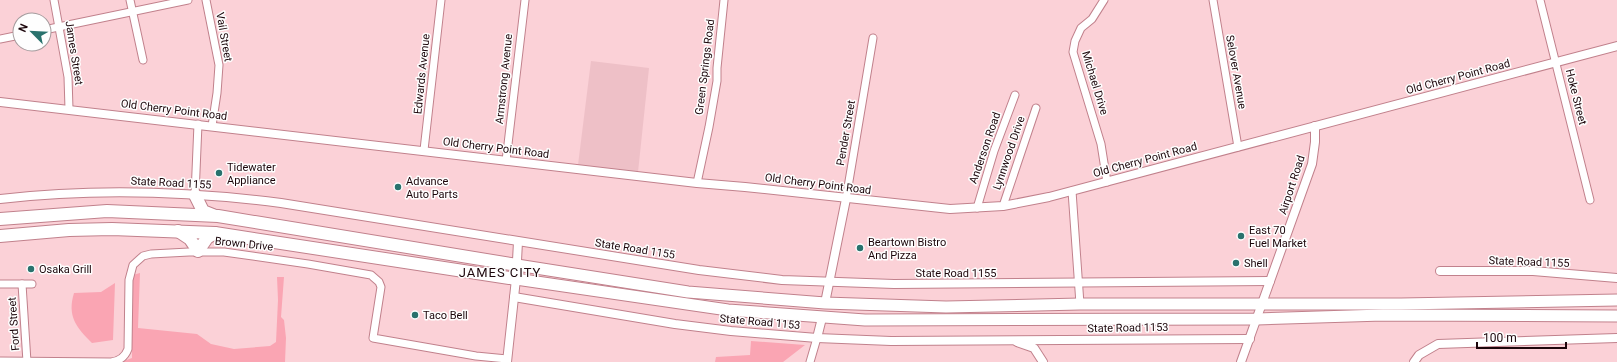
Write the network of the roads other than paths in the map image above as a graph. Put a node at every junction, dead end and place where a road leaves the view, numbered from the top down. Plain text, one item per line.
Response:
1 (54, 0) edge
2 (130, 0) edge
3 (188, 0) edge
4 (206, 0) edge
5 (441, 0) edge
6 (525, 0) edge
7 (724, 0) edge
8 (1104, 0) edge
9 (1213, 0) edge
10 (1540, 0) edge
11 (132, 12) junction
12 (59, 27) junction
13 (52, 28) edge
14 (12, 37) edge
15 (873, 38) dead end
16 (0, 39) edge
17 (1617, 46) edge
18 (143, 60) dead end
19 (1556, 62) junction
20 (1015, 95) dead end
21 (0, 102) edge
22 (1036, 108) dead end
23 (69, 109) junction
24 (198, 124) junction
25 (212, 126) junction
26 (1315, 126) junction
27 (1238, 147) junction
28 (424, 150) junction
29 (506, 161) junction
30 (1107, 182) junction
31 (697, 183) junction
32 (1072, 191) junction
33 (195, 196) junction
34 (846, 199) junction
35 (0, 200) edge
36 (1590, 200) dead end
37 (1004, 206) junction
38 (977, 208) junction
39 (176, 214) junction
40 (218, 216) junction
41 (0, 219) edge
42 (178, 231) junction
43 (215, 233) junction
44 (0, 236) edge
45 (518, 242) junction
46 (198, 251) junction
47 (517, 265) junction
48 (1440, 271) dead end
49 (1617, 278) edge
50 (516, 279) junction
51 (1270, 281) junction
52 (830, 282) junction
53 (1078, 283) junction
54 (0, 284) edge
55 (22, 284) junction
56 (32, 284) dead end
57 (514, 297) junction
58 (1617, 300) edge
59 (825, 303) junction
60 (1263, 303) junction
61 (1080, 304) junction
62 (1617, 316) edge
63 (822, 318) junction
64 (1257, 319) junction
65 (817, 338) junction
66 (1617, 338) edge
67 (1250, 339) junction
68 (1007, 340) junction
69 (0, 361) edge
70 (27, 361) edge
71 (507, 361) edge
72 (810, 362) edge
73 (1043, 362) edge
74 (1241, 362) edge
75 (1414, 362) edge

1 - 12 street, James Street
2 - 11 street
3 - 11 street
4 - 25 street, Vail Street
5 - 28 street, Edwards Avenue
6 - 29 street, Armstrong Avenue
7 - 31 street, Green Springs Road
8 - 30 street, Michael Drive
9 - 27 street, Selover Avenue
10 - 19 street, Hoke Street
11 - 12 street
11 - 18 street
12 - 13 street
12 - 23 street, James Street
14 - 16 street
15 - 34 street, Pender Street
17 - 19 street, Old Cherry Point Road
19 - 26 street, Old Cherry Point Road
19 - 36 street, Hoke Street
20 - 38 street, Anderson Road
21 - 23 street, Old Cherry Point Road
22 - 37 street, Lynnwood Drive
23 - 24 street, Old Cherry Point Road
24 - 25 street, Old Cherry Point Road
24 - 33 street
25 - 28 street, Old Cherry Point Road
26 - 27 street, Old Cherry Point Road
26 - 51 street, Airport Road
27 - 30 street, Old Cherry Point Road
28 - 29 street, Old Cherry Point Road
29 - 31 street, Old Cherry Point Road
30 - 32 street, Old Cherry Point Road
31 - 34 street, Old Cherry Point Road
32 - 37 street, Old Cherry Point Road
32 - 53 street
33 - 35 street, State Road 1155
33 - 39 highway
33 - 40 highway
33 - 45 street, State Road 1155
34 - 38 street, Old Cherry Point Road
34 - 52 street, Pender Street
37 - 38 street, Old Cherry Point Road
39 - 40 highway
39 - 41 highway
40 - 47 highway
42 - 43 highway
42 - 44 highway
42 - 46 highway
43 - 46 highway
43 - 50 highway
45 - 47 street
45 - 52 street, State Road 1155
46 - 70 street, Brown Drive
46 - 71 street, Brown Drive
47 - 50 street
47 - 59 highway
48 - 49 street, State Road 1155
50 - 57 street
50 - 63 highway
51 - 53 street, State Road 1155
51 - 60 street, Airport Road
52 - 53 street, State Road 1155
52 - 59 street, Pender Street
53 - 61 street
54 - 55 street
55 - 56 street
55 - 70 street, Ford Street
57 - 65 street, State Road 1153
57 - 71 street
58 - 60 highway
59 - 61 highway
60 - 61 highway
60 - 64 street, Airport Road
62 - 64 highway
63 - 64 highway
63 - 65 street
64 - 67 street, Airport Road
65 - 68 street, State Road 1153
65 - 72 street
66 - 75 street
67 - 68 street, State Road 1153
67 - 74 street, Airport Road
68 - 73 street, State Road 1153
69 - 70 street, Brown Drive

